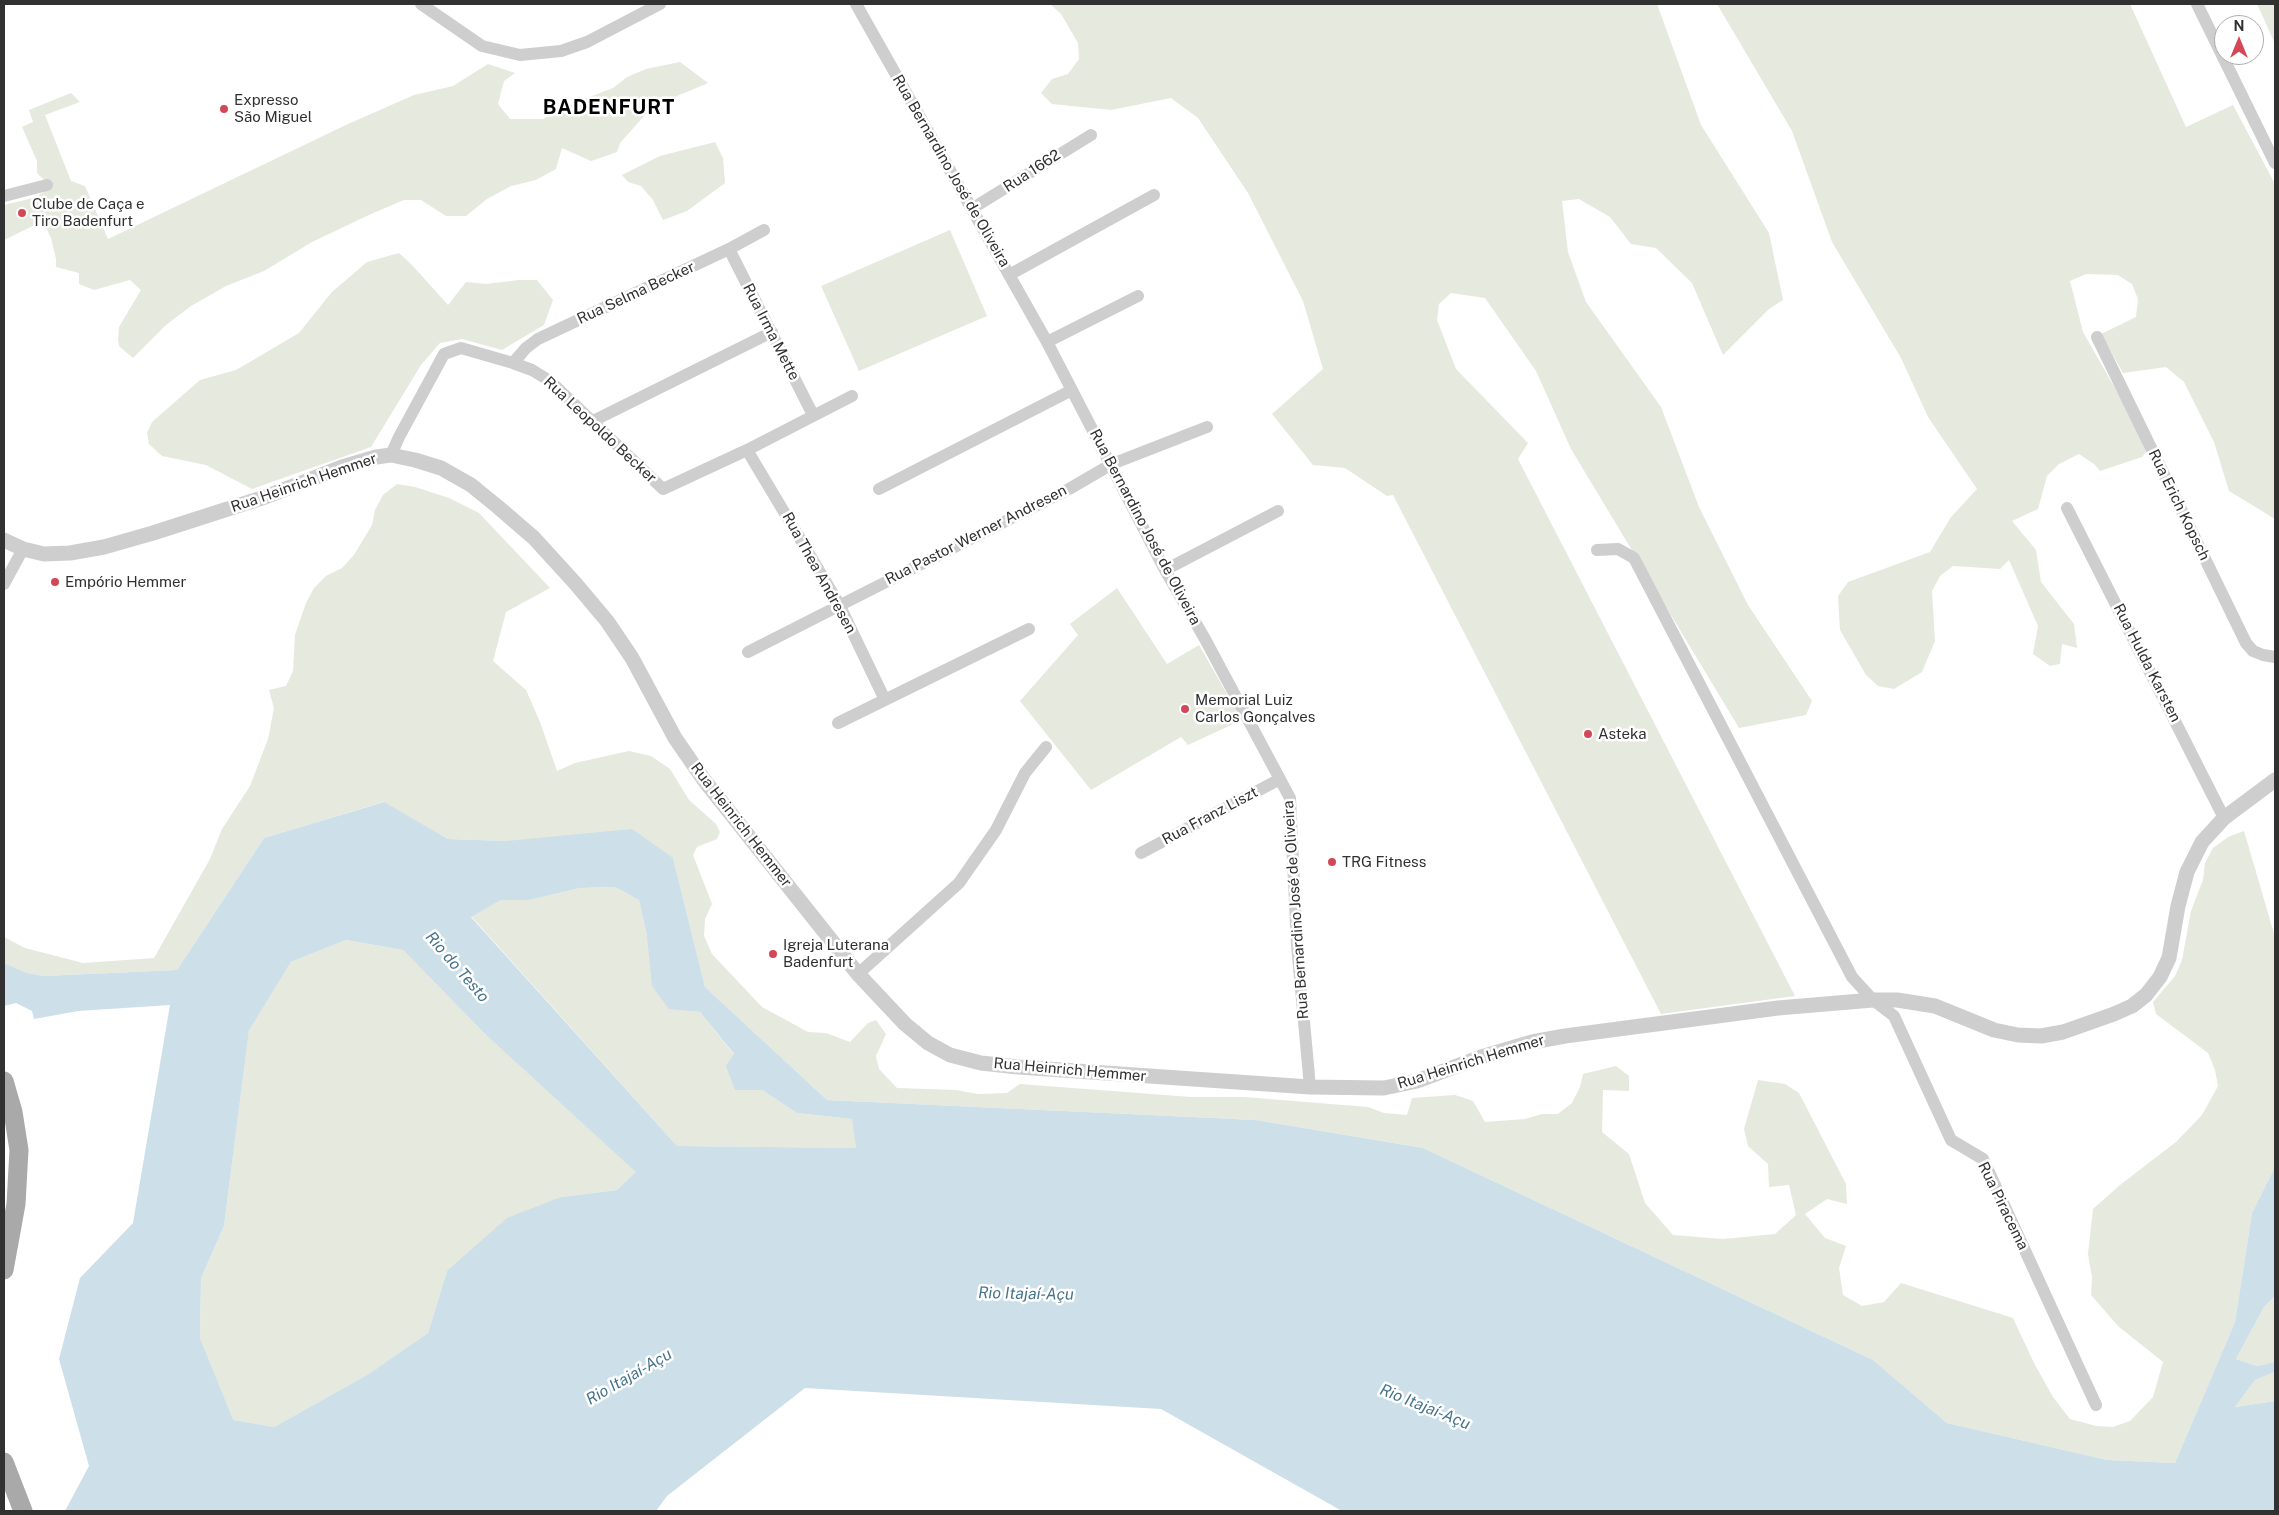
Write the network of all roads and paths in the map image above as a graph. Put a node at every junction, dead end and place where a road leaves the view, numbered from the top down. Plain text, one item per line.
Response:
1 (421, 4) edge
2 (660, 4) edge
3 (856, 4) edge
4 (2197, 4) edge
5 (1091, 135) dead end
6 (2275, 163) edge
7 (47, 185) dead end
8 (1154, 195) dead end
9 (4, 196) edge
10 (973, 208) junction
11 (764, 230) dead end
12 (729, 249) junction
13 (1010, 275) junction
14 (1138, 296) dead end
15 (772, 332) junction
16 (2097, 337) dead end
17 (1047, 342) junction
18 (513, 363) junction
19 (1072, 390) junction
20 (852, 396) dead end
21 (813, 415) junction
22 (593, 421) junction
23 (1207, 427) dead end
24 (747, 450) junction
25 (391, 455) junction
26 (1112, 464) junction
27 (878, 489) dead end
28 (2067, 508) dead end
29 (1278, 511) dead end
30 (4, 540) edge
31 (23, 549) junction
32 (1597, 550) dead end
33 (1165, 570) junction
34 (4, 584) edge
35 (839, 604) junction
36 (1029, 629) dead end
37 (748, 652) dead end
38 (2275, 657) edge
39 (885, 700) junction
40 (838, 723) dead end
41 (1046, 747) dead end
42 (1280, 778) junction
43 (2275, 783) edge
44 (2224, 818) junction
45 (1141, 853) dead end
46 (858, 974) junction
47 (1874, 1000) junction
48 (4, 1081) edge
49 (1310, 1087) junction
50 (4, 1123) edge
51 (4, 1209) edge
52 (4, 1270) edge
53 (2096, 1405) dead end
54 (4, 1462) edge
55 (4, 1495) edge
56 (10, 1511) edge
57 (23, 1511) edge

1 - 2 street
3 - 10 street, Rua Bernardino José de Oliveira
4 - 6 street
5 - 10 street, Rua 1662
7 - 9 street
8 - 13 street
10 - 13 street, Rua Bernardino José de Oliveira
11 - 12 street, Rua Selma Becker
12 - 15 street, Rua Irma Mette
12 - 18 street, Rua Selma Becker
13 - 17 street, Rua Bernardino José de Oliveira
14 - 17 street
15 - 21 street, Rua Irma Mette
15 - 22 street
16 - 38 street, Rua Erich Kopsch
17 - 19 street, Rua Bernardino José de Oliveira
18 - 22 street, Rua Leopoldo Becker
18 - 25 street, Rua Leopoldo Becker
19 - 26 street, Rua Bernardino José de Oliveira
19 - 27 street
20 - 21 street, Rua Leopoldo Becker
21 - 24 street, Rua Leopoldo Becker
22 - 24 street, Rua Leopoldo Becker
23 - 26 street, Rua Pastor Werner Andresen
24 - 35 street, Rua Thea Andresen
25 - 31 street, Rua Heinrich Hemmer
25 - 46 street, Rua Heinrich Hemmer
26 - 33 street, Rua Bernardino José de Oliveira
26 - 35 street, Rua Pastor Werner Andresen
28 - 44 street, Rua Hulda Karsten
29 - 33 street
30 - 31 street, Rua Heinrich Hemmer
31 - 34 street
32 - 47 street, Rua Piracema
33 - 42 street, Rua Bernardino José de Oliveira
35 - 37 street, Rua Pastor Werner Andresen
35 - 39 street, Rua Thea Andresen
36 - 39 street
39 - 40 street
41 - 46 street
42 - 45 street, Rua Franz Liszt
42 - 49 street, Rua Bernardino José de Oliveira
43 - 44 street, Rua Heinrich Hemmer
44 - 47 street, Rua Heinrich Hemmer
46 - 49 street, Rua Heinrich Hemmer
47 - 49 street, Rua Heinrich Hemmer
47 - 53 street, Rua Piracema
48 - 52 main road
50 - 51 main road
54 - 57 main road
55 - 56 main road

